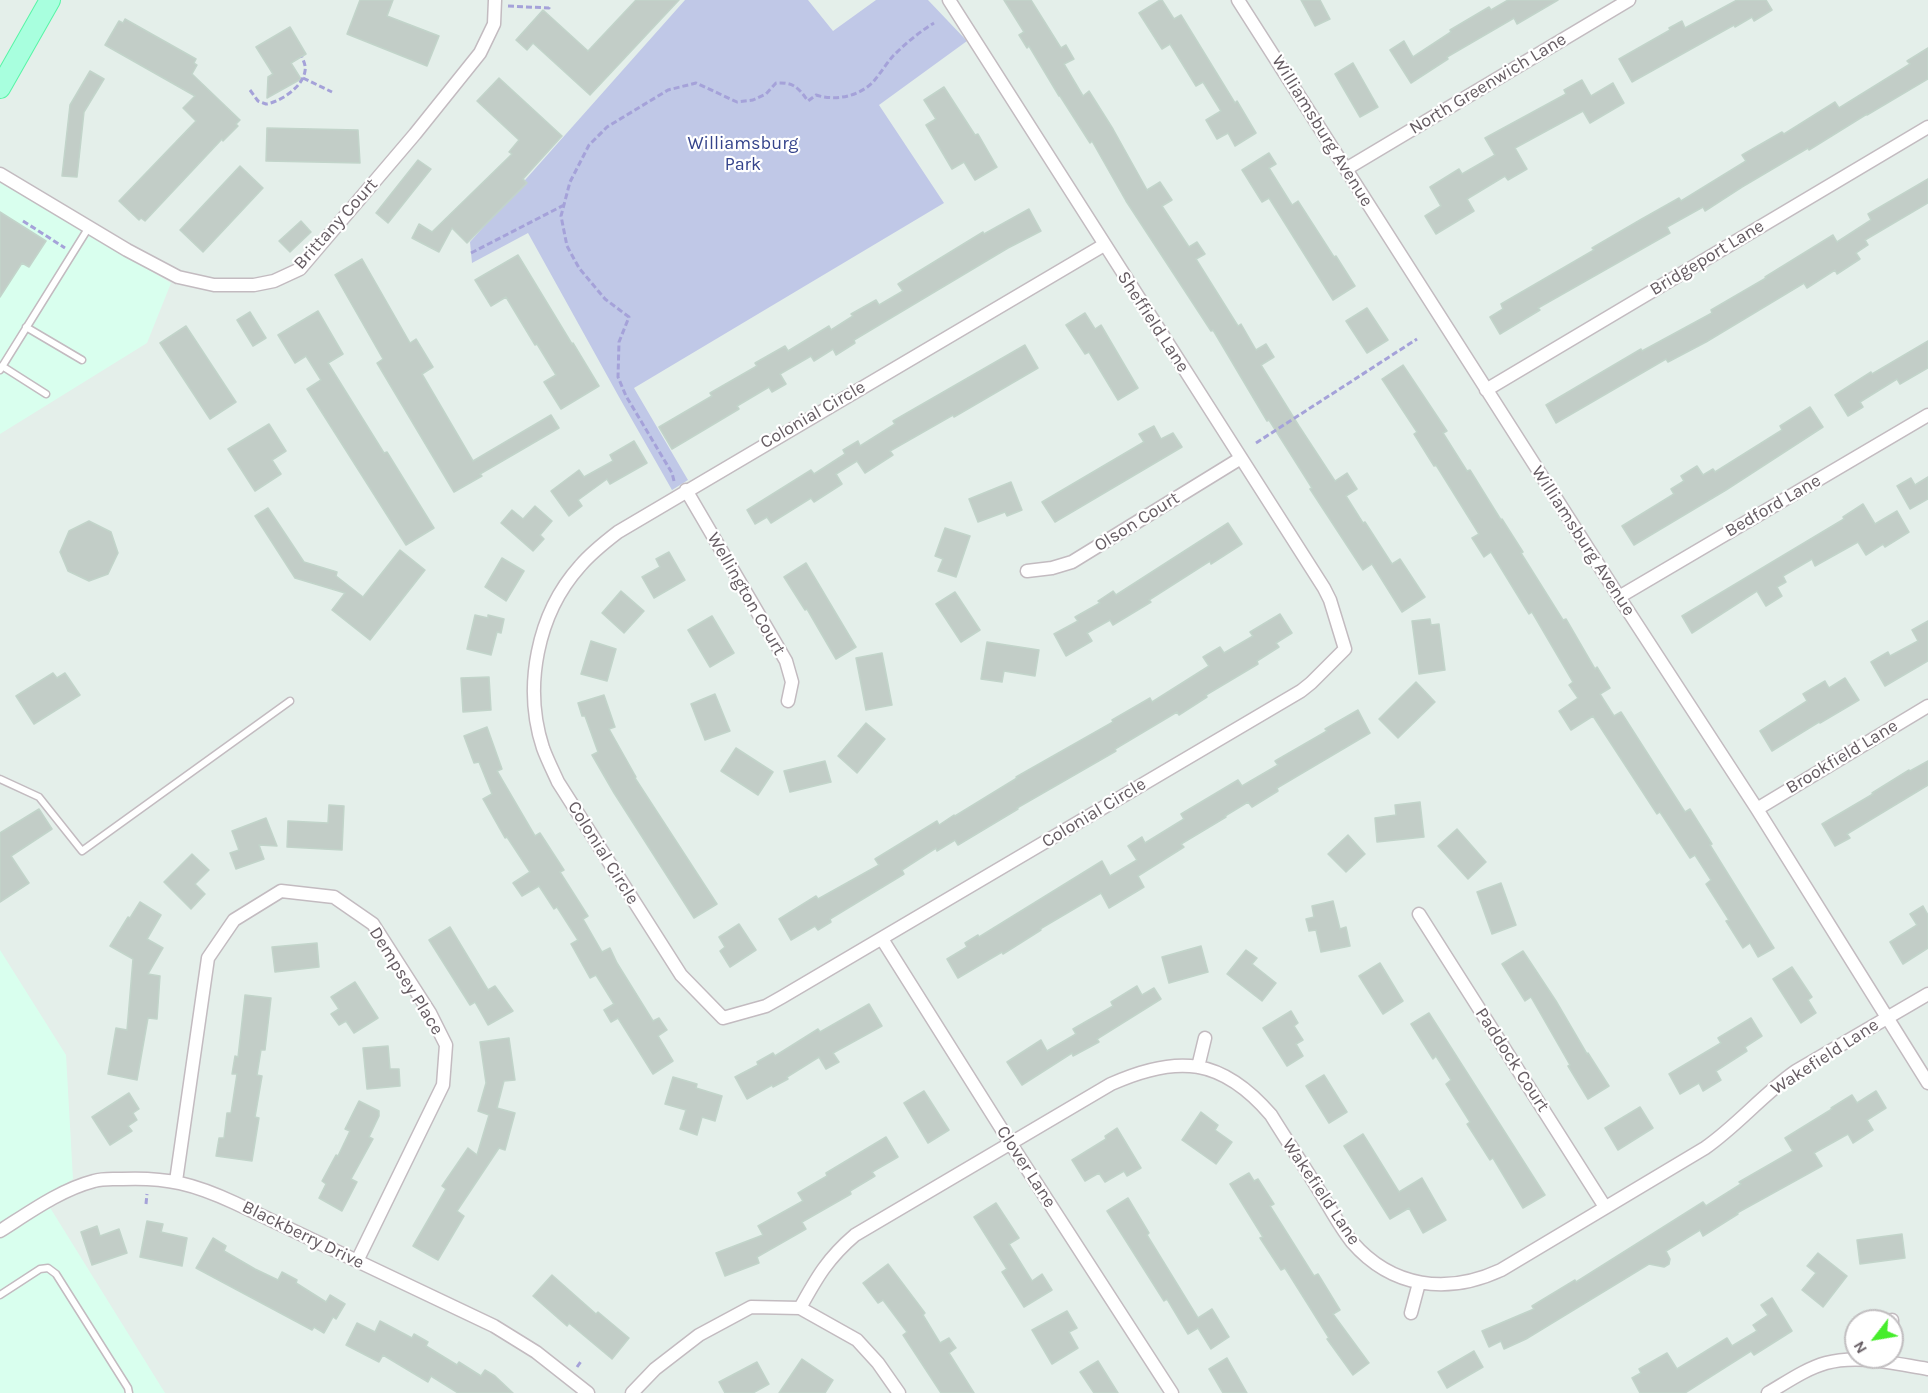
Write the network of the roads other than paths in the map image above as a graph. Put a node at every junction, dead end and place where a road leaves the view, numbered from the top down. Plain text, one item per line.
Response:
1 (50, 0) edge
2 (495, 0) edge
3 (949, 0) edge
4 (1238, 0) edge
5 (1629, 0) edge
6 (0, 88) edge
7 (1928, 127) edge
8 (1346, 169) junction
9 (0, 174) edge
10 (89, 227) junction
11 (1104, 244) junction
12 (26, 327) junction
13 (82, 360) dead end
14 (1, 368) edge
15 (1486, 390) junction
16 (46, 394) dead end
17 (1928, 415) edge
18 (1241, 458) junction
19 (684, 492) junction
20 (1027, 571) dead end
21 (1618, 597) junction
22 (1345, 649) joint
23 (290, 701) dead end
24 (788, 701) dead end
25 (1928, 706) edge
26 (0, 779) edge
27 (1757, 808) junction
28 (1419, 914) dead end
29 (882, 939) junction
30 (1928, 994) edge
31 (1887, 1018) junction
32 (1205, 1038) dead end
33 (1198, 1067) junction
34 (1928, 1083) edge
35 (1011, 1144) junction
36 (176, 1181) junction
37 (1605, 1207) junction
38 (0, 1231) edge
39 (357, 1261) junction
40 (1419, 1283) junction
41 (0, 1295) edge
42 (800, 1308) junction
43 (1411, 1313) dead end
44 (1844, 1362) edge
45 (1904, 1364) edge
46 (1928, 1369) edge
47 (129, 1393) edge
48 (588, 1393) edge
49 (632, 1393) edge
50 (899, 1393) edge
51 (1172, 1393) edge
52 (1768, 1393) edge

1 - 6 main road
2 - 10 street, Brittany Court
3 - 11 street, Sheffield Lane
4 - 8 street, Williamsburg Avenue
5 - 8 street, North Greenwich Lane
7 - 15 street, Bridgeport Lane
8 - 15 street, Williamsburg Avenue
9 - 10 street, Brittany Court
10 - 12 lane
11 - 18 street, Sheffield Lane
11 - 19 street, Colonial Circle
12 - 13 lane
12 - 14 lane
14 - 16 lane
15 - 21 street, Williamsburg Avenue
17 - 21 street, Bedford Lane
18 - 20 street, Olson Court
18 - 22 street, Sheffield Lane
19 - 24 street, Wellington Court
19 - 29 street, Colonial Circle
21 - 27 street, Williamsburg Avenue
22 - 29 street, Colonial Circle
23 - 26 lane
25 - 27 street, Brookfield Lane
27 - 31 street, Williamsburg Avenue
28 - 37 street, Paddock Court
29 - 35 street, Clover Lane
30 - 31 street, Wakefield Lane
31 - 34 street, Williamsburg Avenue
31 - 37 street, Wakefield Lane
32 - 33 street
33 - 35 street, Wakefield Lane
33 - 40 street, Wakefield Lane
35 - 42 street, Wakefield Lane
35 - 51 street, Clover Lane
36 - 38 street, Blackberry Drive
36 - 39 street, Blackberry Drive
36 - 39 street, Dempsey Place
37 - 40 street, Wakefield Lane
39 - 48 street, Blackberry Drive
40 - 43 street
41 - 47 lane
42 - 49 street
42 - 50 street
44 - 52 street
45 - 46 street

